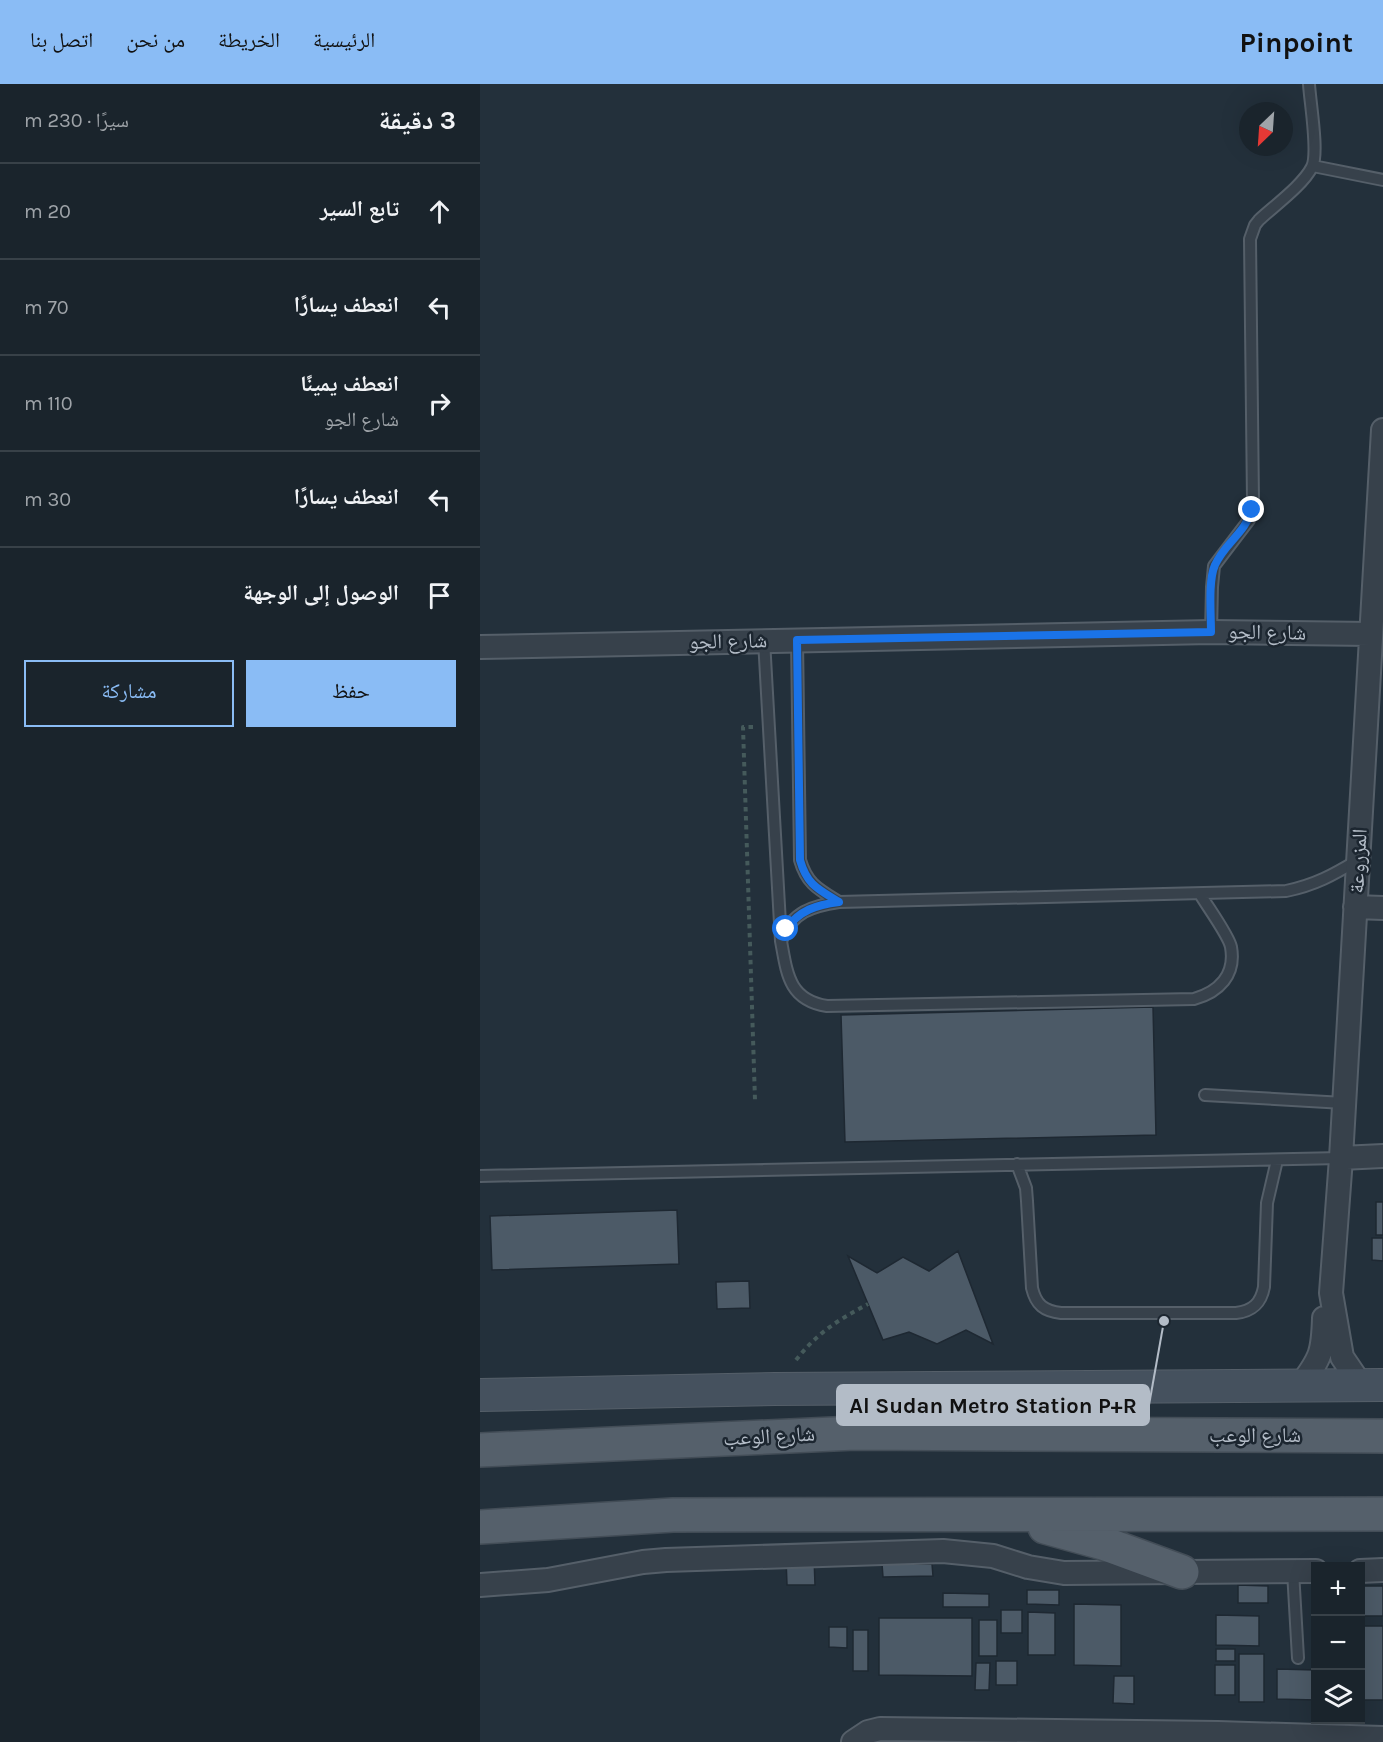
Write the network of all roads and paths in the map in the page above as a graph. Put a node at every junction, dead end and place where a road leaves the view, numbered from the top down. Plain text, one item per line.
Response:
1 (1309, 84) edge
2 (1312, 166) junction
3 (1383, 180) edge
4 (1383, 430) edge
5 (1211, 632) junction
6 (1371, 634) junction
7 (764, 640) junction
8 (797, 640) junction
9 (480, 647) edge
10 (769, 726) junction
11 (1358, 860) junction
12 (1200, 894) junction
13 (839, 902) junction
14 (1355, 907) junction
15 (1383, 908) edge
16 (781, 941) junction
17 (1205, 1095) dead end
18 (755, 1100) dead end
19 (1344, 1103) junction
20 (1383, 1156) edge
21 (1341, 1158) junction
22 (1277, 1160) junction
23 (1017, 1164) junction
24 (480, 1176) edge
25 (1331, 1293) junction
26 (868, 1304) dead end
27 (1372, 1385) edge
28 (1300, 1386) junction
29 (775, 1389) junction
30 (480, 1395) edge
31 (1383, 1436) edge
32 (488, 1448) edge
33 (1383, 1514) edge
34 (993, 1516) junction
35 (480, 1527) edge
36 (1383, 1570) edge
37 (1293, 1571) junction
38 (1311, 1571) edge
39 (1365, 1571) edge
40 (1182, 1572) junction
41 (480, 1585) edge
42 (1298, 1658) dead end
43 (1216, 1737) edge
44 (1383, 1738) edge
45 (853, 1742) edge

1 - 2 lane
2 - 3 lane
2 - 5 lane
4 - 6 street, المزروعة
5 - 6 street, شارع الجو
5 - 8 street, شارع الجو
6 - 11 street, المزروعة
7 - 8 street, شارع الجو
7 - 9 street, شارع الجو
7 - 10 lane
8 - 13 lane
10 - 16 lane
10 - 18 path
11 - 12 lane
11 - 14 street, المزروعة
12 - 13 lane
12 - 16 lane
13 - 16 lane
14 - 15 street
14 - 19 street, المزروعة
17 - 19 lane
19 - 21 street, المزروعة
20 - 21 street
21 - 22 lane
21 - 25 street, المزروعة
22 - 23 lane
22 - 23 lane
23 - 24 lane
25 - 27 street, المزروعة
25 - 28 street, المزروعة
26 - 29 path
27 - 28 street
28 - 29 street
29 - 30 street
31 - 32 main road, شارع الوعب
33 - 34 main road
34 - 35 main road
34 - 40 main road
36 - 39 street
37 - 38 street
37 - 40 street
37 - 42 lane
40 - 41 street
43 - 44 street
43 - 45 street

